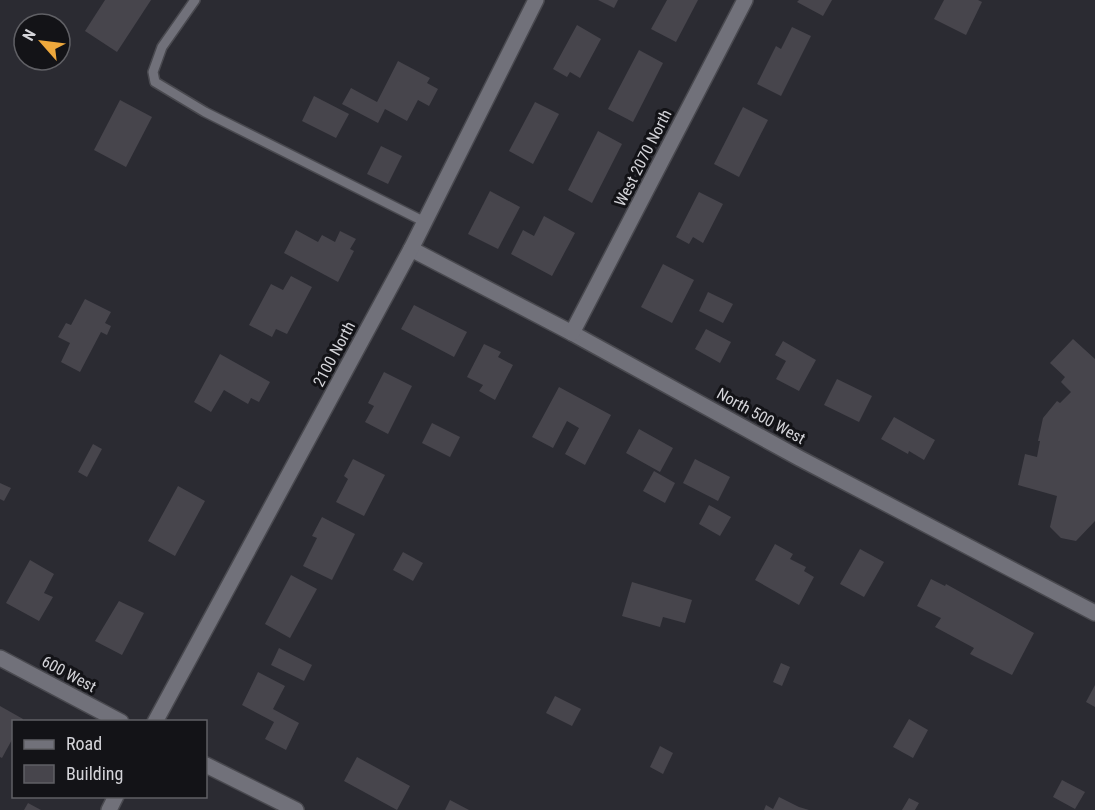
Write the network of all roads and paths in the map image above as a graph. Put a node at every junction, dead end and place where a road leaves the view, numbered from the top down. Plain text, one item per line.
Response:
1 (195, 0) edge
2 (536, 0) edge
3 (745, 0) edge
4 (425, 222) junction
5 (411, 249) junction
6 (572, 333) junction
7 (1095, 613) edge
8 (0, 658) edge
9 (117, 720) edge
10 (156, 720) edge
11 (207, 766) edge
12 (291, 809) edge

1 - 4 lane
2 - 4 street, 2100 North
3 - 6 street, West 2070 North
4 - 5 street, 2100 North
5 - 6 street, North 500 West
5 - 10 street, 2100 North
6 - 7 street, North 500 West
8 - 9 street, 600 West
11 - 12 street

